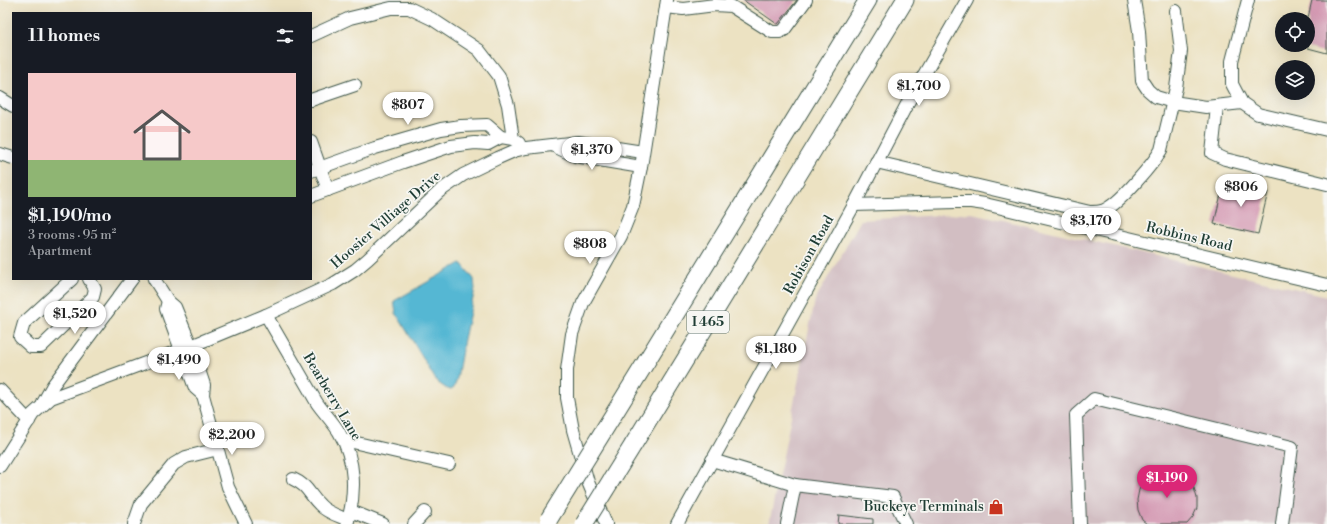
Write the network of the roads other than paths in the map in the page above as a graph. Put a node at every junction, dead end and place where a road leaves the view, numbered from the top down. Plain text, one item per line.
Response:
1 (806, 0) edge
2 (868, 0) edge
3 (905, 0) edge
4 (967, 0) edge
5 (1134, 0) edge
6 (1248, 0) edge
7 (714, 2) edge
8 (667, 3) edge
9 (733, 3) edge
10 (1176, 11) dead end
11 (312, 36) edge
12 (355, 85) dead end
13 (0, 98) edge
14 (312, 100) edge
15 (1173, 102) junction
16 (1242, 103) junction
17 (12, 105) edge
18 (1217, 107) junction
19 (1327, 130) edge
20 (507, 138) junction
21 (553, 145) junction
22 (526, 148) junction
23 (312, 149) edge
24 (644, 152) junction
25 (0, 154) edge
26 (12, 158) edge
27 (876, 162) junction
28 (641, 168) junction
29 (315, 170) edge
30 (1327, 184) edge
31 (328, 190) junction
32 (312, 196) edge
33 (854, 205) junction
34 (71, 280) edge
35 (90, 280) edge
36 (131, 280) edge
37 (155, 280) edge
38 (1327, 284) edge
39 (266, 315) junction
40 (186, 348) junction
41 (0, 390) edge
42 (41, 407) junction
43 (28, 420) junction
44 (344, 440) junction
45 (218, 449) junction
46 (712, 460) junction
47 (449, 464) dead end
48 (0, 466) edge
49 (293, 480) dead end
50 (795, 485) junction
51 (425, 512) dead end
52 (348, 518) edge
53 (548, 522) edge
54 (134, 524) edge
55 (246, 524) edge
56 (383, 524) edge
57 (414, 524) edge
58 (584, 524) edge
59 (606, 524) edge
60 (677, 524) edge
61 (787, 524) edge
62 (906, 524) edge
63 (1080, 524) edge
64 (1282, 524) edge

1 - 9 street
2 - 53 highway, I 465, bridge
3 - 58 highway, I 465, bridge
4 - 27 street, Robison Road
5 - 15 street
6 - 16 street
7 - 8 street
7 - 9 street
8 - 24 street
10 - 15 street
11 - 20 street
12 - 14 street
13 - 17 street
15 - 18 street
15 - 27 street
16 - 18 street
16 - 19 street
18 - 30 street
20 - 22 street
20 - 29 street
20 - 31 street
21 - 22 street, Hoosier Villiage Drive
21 - 24 street, Hoosier Villiage Drive
21 - 28 street
22 - 39 street, Hoosier Villiage Drive
23 - 29 street
24 - 28 street
25 - 26 street
27 - 33 street, Robison Road
28 - 59 street
29 - 31 street
31 - 32 street
33 - 38 street, Robbins Road
33 - 46 street, Robison Road
34 - 35 street
36 - 42 street
37 - 40 street
39 - 40 street, Hoosier Villiage Drive
39 - 44 street, Bearberry Lane
40 - 42 street, Hoosier Villiage Drive
40 - 45 street
41 - 43 street
42 - 43 street, Hoosier Villiage Drive
43 - 48 street, Hoosier Villiage Drive
44 - 47 street
44 - 52 street, Bearberry Lane
45 - 54 street
45 - 55 street
46 - 50 street
46 - 60 street, Robison Road
49 - 52 street
50 - 61 street
50 - 62 street
51 - 57 street
52 - 56 street
63 - 64 street

